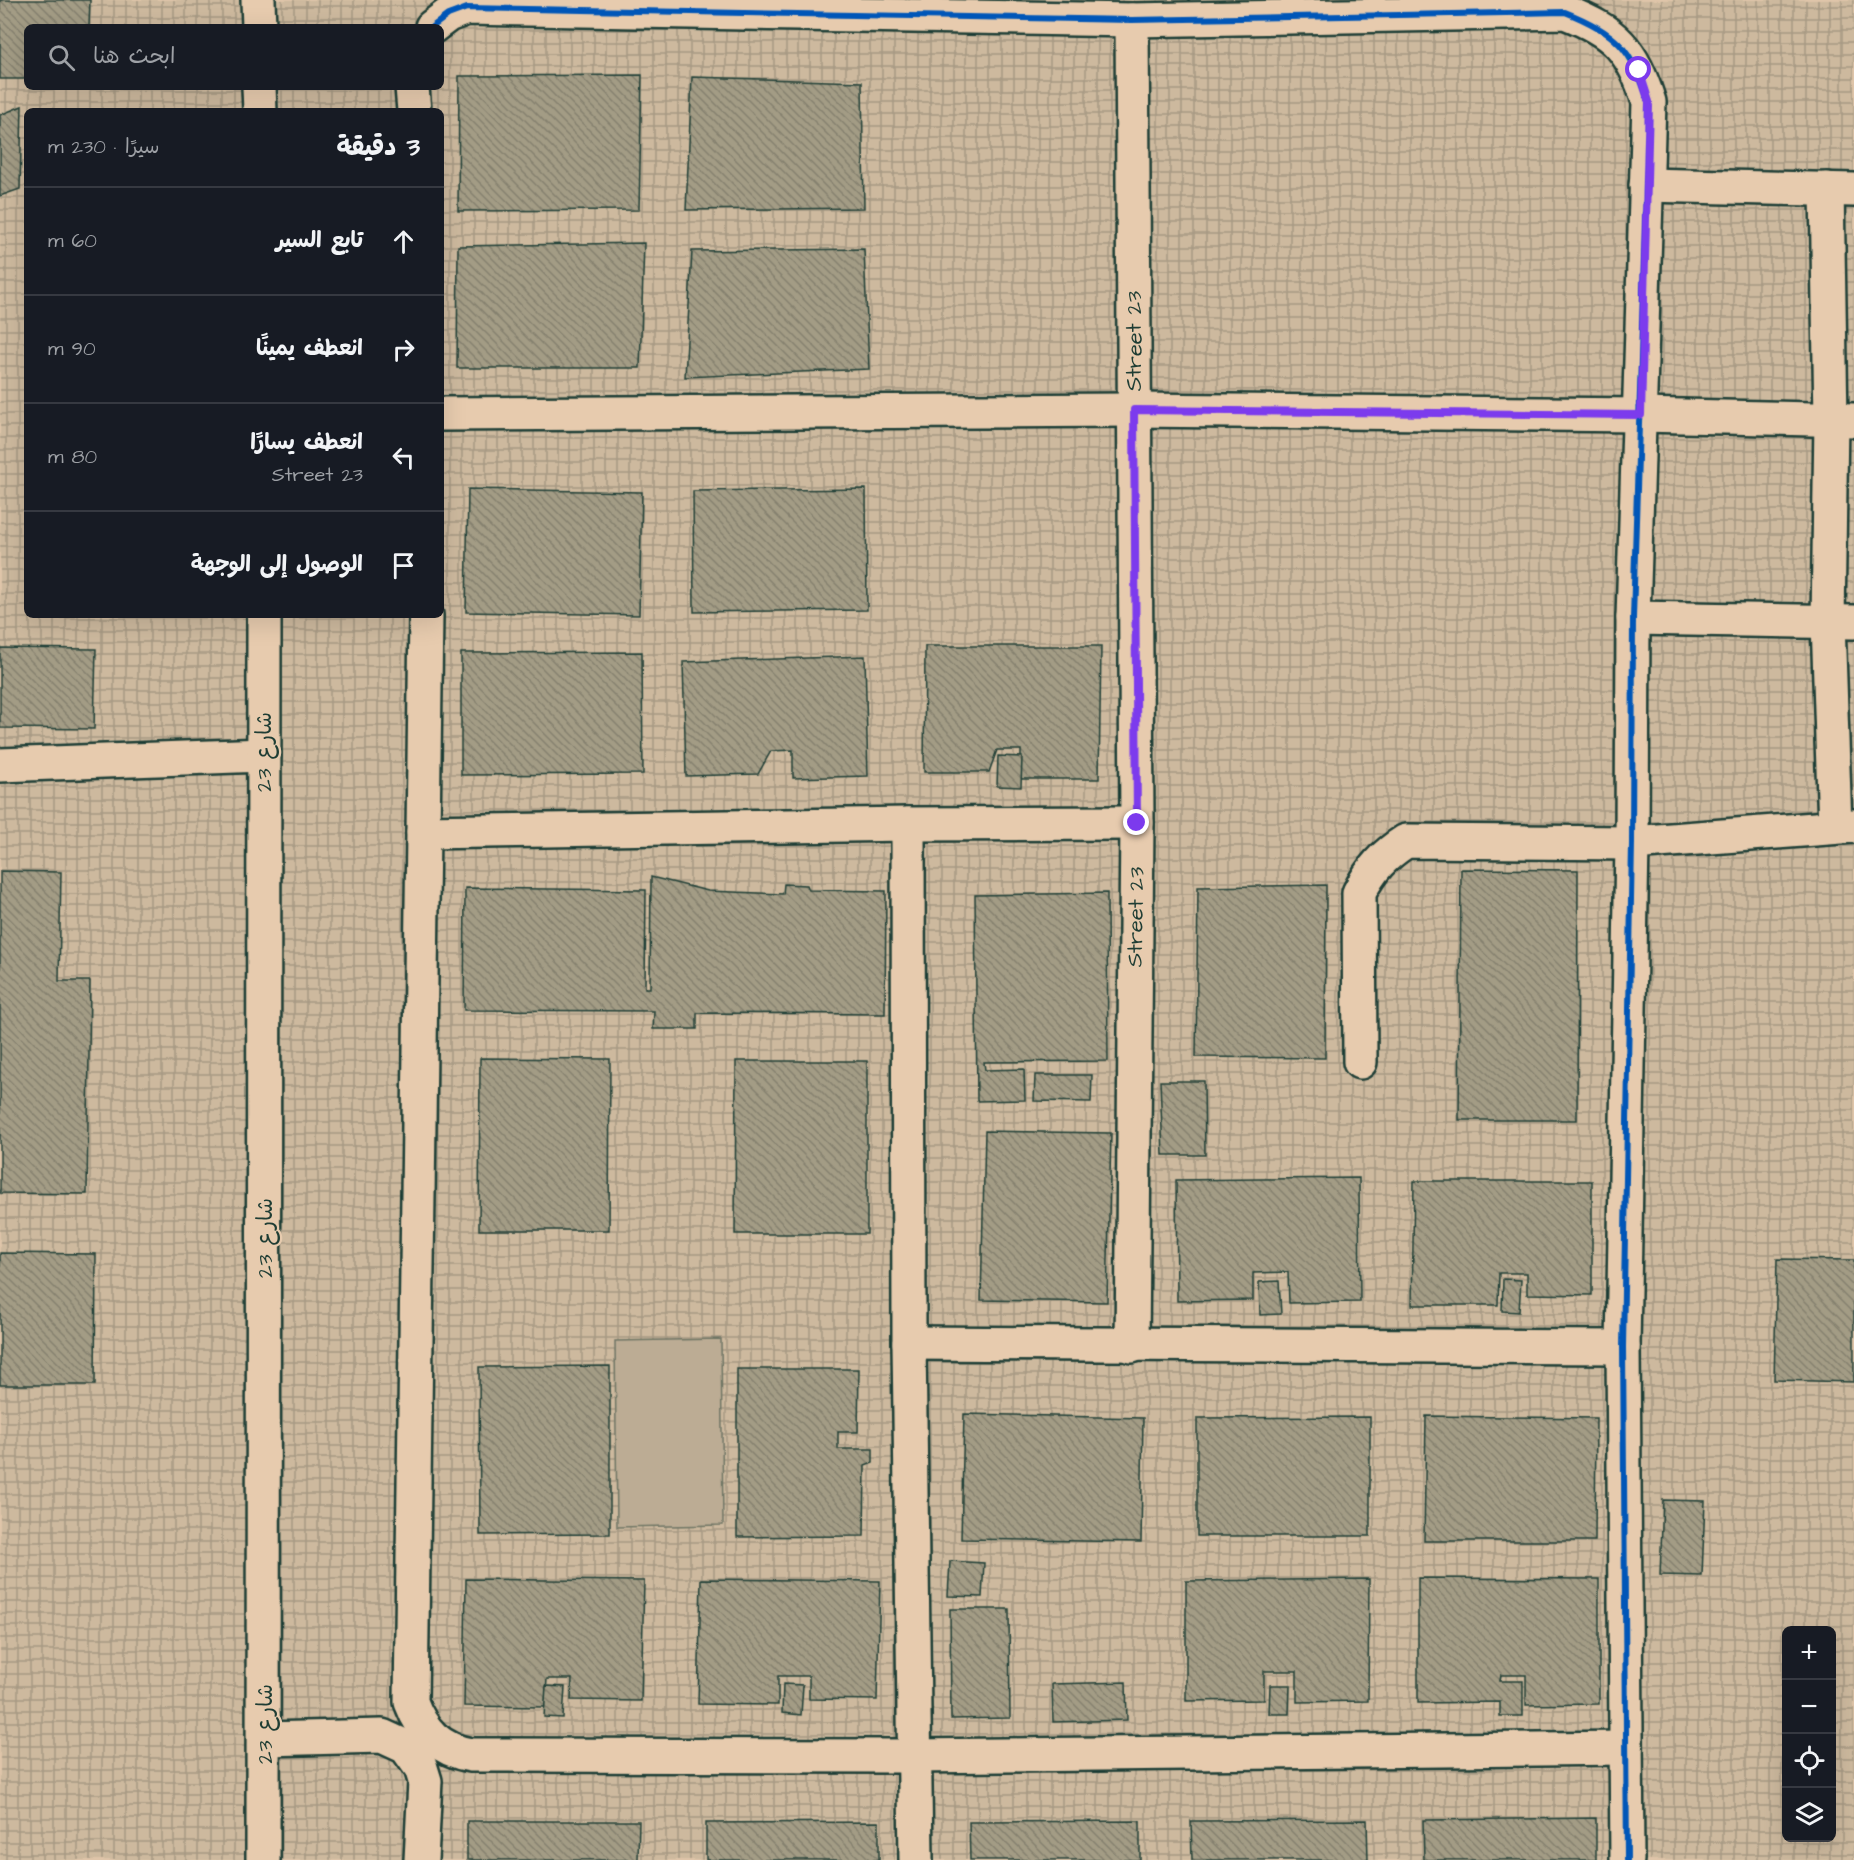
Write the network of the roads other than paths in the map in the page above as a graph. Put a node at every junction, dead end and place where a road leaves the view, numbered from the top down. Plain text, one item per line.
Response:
1 (258, 0) edge
2 (1132, 20) junction
3 (259, 24) edge
4 (436, 24) edge
5 (260, 90) edge
6 (412, 90) edge
7 (260, 108) edge
8 (414, 108) edge
9 (1646, 185) junction
10 (1841, 190) edge
11 (1134, 410) junction
12 (444, 414) edge
13 (1641, 415) junction
14 (1842, 420) edge
15 (264, 618) edge
16 (426, 618) edge
17 (1633, 618) junction
18 (1841, 622) edge
19 (264, 755) junction
20 (0, 765) edge
21 (1137, 823) junction
22 (908, 824) junction
23 (1845, 826) edge
24 (423, 832) junction
25 (1632, 843) junction
26 (1360, 1062) dead end
27 (909, 1343) junction
28 (1132, 1346) junction
29 (1623, 1347) junction
30 (265, 1738) junction
31 (1626, 1748) junction
32 (914, 1756) junction
33 (263, 1860) edge
34 (421, 1860) edge
35 (916, 1860) edge
36 (1627, 1860) edge

1 - 3 street
2 - 4 street
2 - 9 street
2 - 11 street, Street 23
5 - 7 street
6 - 8 street
9 - 10 street
9 - 13 street
10 - 14 street
11 - 12 street
11 - 13 street
11 - 21 street, Street 23
13 - 14 street
13 - 17 street
14 - 18 street
15 - 19 street, شارع 23
16 - 24 street
17 - 18 street
17 - 25 street
18 - 23 street
19 - 20 street
19 - 30 street, شارع 23
21 - 22 street
21 - 28 street, Street 23
22 - 24 street
22 - 27 street
23 - 25 street
24 - 32 street
25 - 26 street
25 - 29 street
27 - 28 street
27 - 32 street
28 - 29 street
29 - 31 street
30 - 33 street, شارع 23
30 - 34 street
31 - 32 street
31 - 36 street
32 - 35 street

